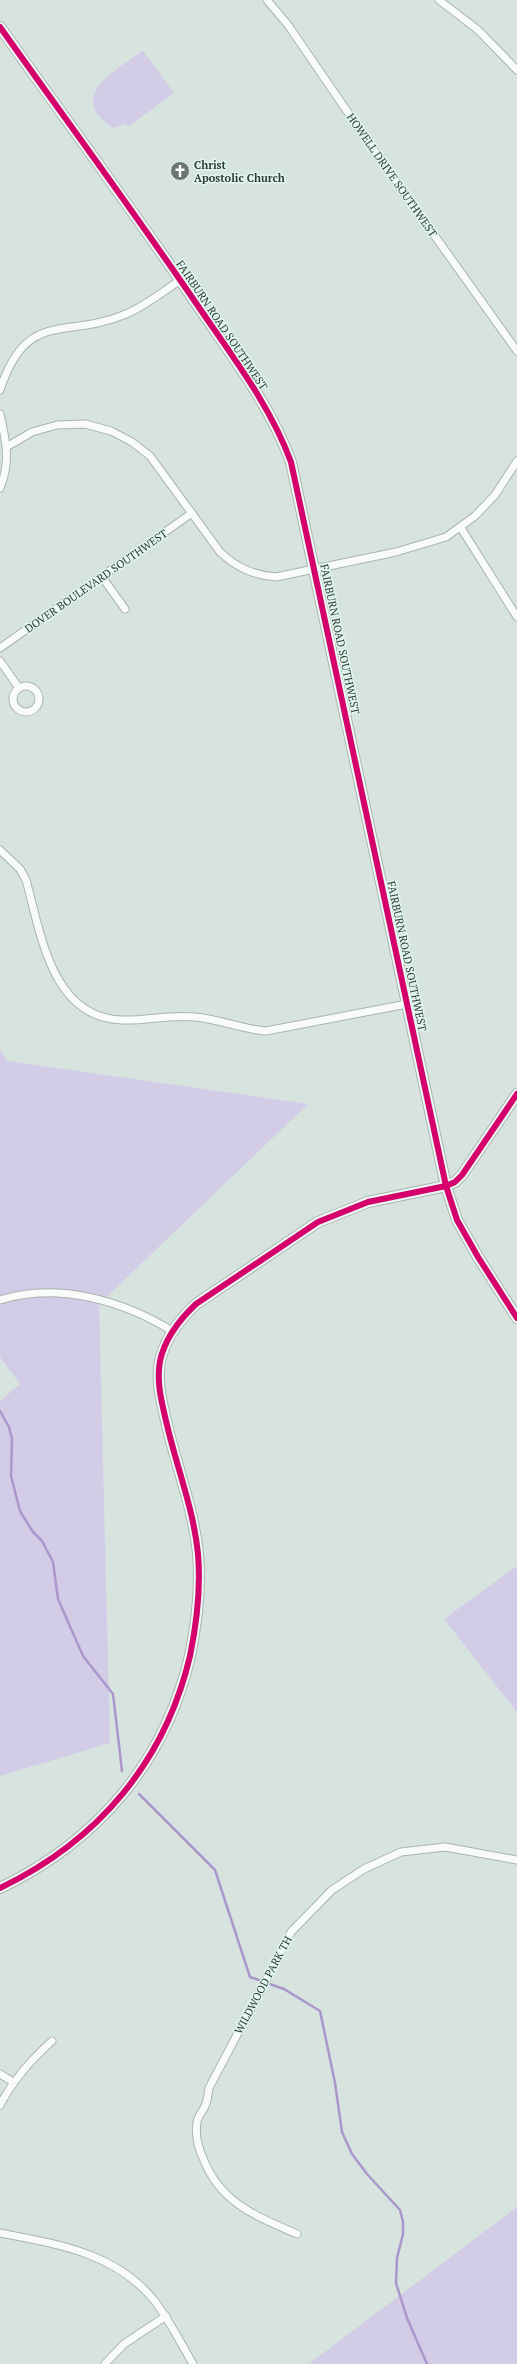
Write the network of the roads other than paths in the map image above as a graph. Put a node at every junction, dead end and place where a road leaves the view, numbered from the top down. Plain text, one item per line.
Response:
1 (267, 0) edge
2 (439, 0) edge
3 (0, 27) edge
4 (517, 70) edge
5 (180, 280) junction
6 (517, 351) edge
7 (0, 390) edge
8 (0, 414) edge
9 (8, 446) junction
10 (517, 461) edge
11 (0, 488) edge
12 (192, 513) junction
13 (461, 528) junction
14 (315, 570) junction
15 (102, 576) junction
16 (125, 610) dead end
17 (517, 617) edge
18 (0, 648) edge
19 (0, 661) edge
20 (19, 688) dead end
21 (0, 850) edge
22 (407, 1004) junction
23 (517, 1094) edge
24 (446, 1186) junction
25 (0, 1300) edge
26 (517, 1318) edge
27 (172, 1331) junction
28 (517, 1860) edge
29 (0, 1888) edge
30 (52, 2041) dead end
31 (0, 2074) edge
32 (13, 2082) junction
33 (0, 2105) edge
34 (0, 2232) edge
35 (297, 2234) dead end
36 (166, 2316) junction
37 (105, 2364) edge
38 (193, 2364) edge

1 - 6 street, HOWELL DRIVE SOUTHWEST
2 - 4 street
3 - 5 street, FAIRBURN ROAD SOUTHWEST
5 - 7 street
5 - 14 street, FAIRBURN ROAD SOUTHWEST
8 - 9 street
9 - 11 street
9 - 12 street
10 - 13 street
12 - 14 street
12 - 15 street, DOVER BOULEVARD SOUTHWEST
13 - 14 street
13 - 17 street
14 - 22 street, FAIRBURN ROAD SOUTHWEST
15 - 16 street
15 - 18 street, DOVER BOULEVARD SOUTHWEST
19 - 20 street
21 - 22 street
22 - 24 street, FAIRBURN ROAD SOUTHWEST
23 - 24 street
24 - 26 street, FAIRBURN ROAD SOUTHWEST
24 - 27 street
25 - 27 street
27 - 29 street
28 - 35 street, WILDWOOD PARK TH
30 - 32 street
31 - 32 street
32 - 33 street
34 - 36 street
36 - 37 street
36 - 38 street

